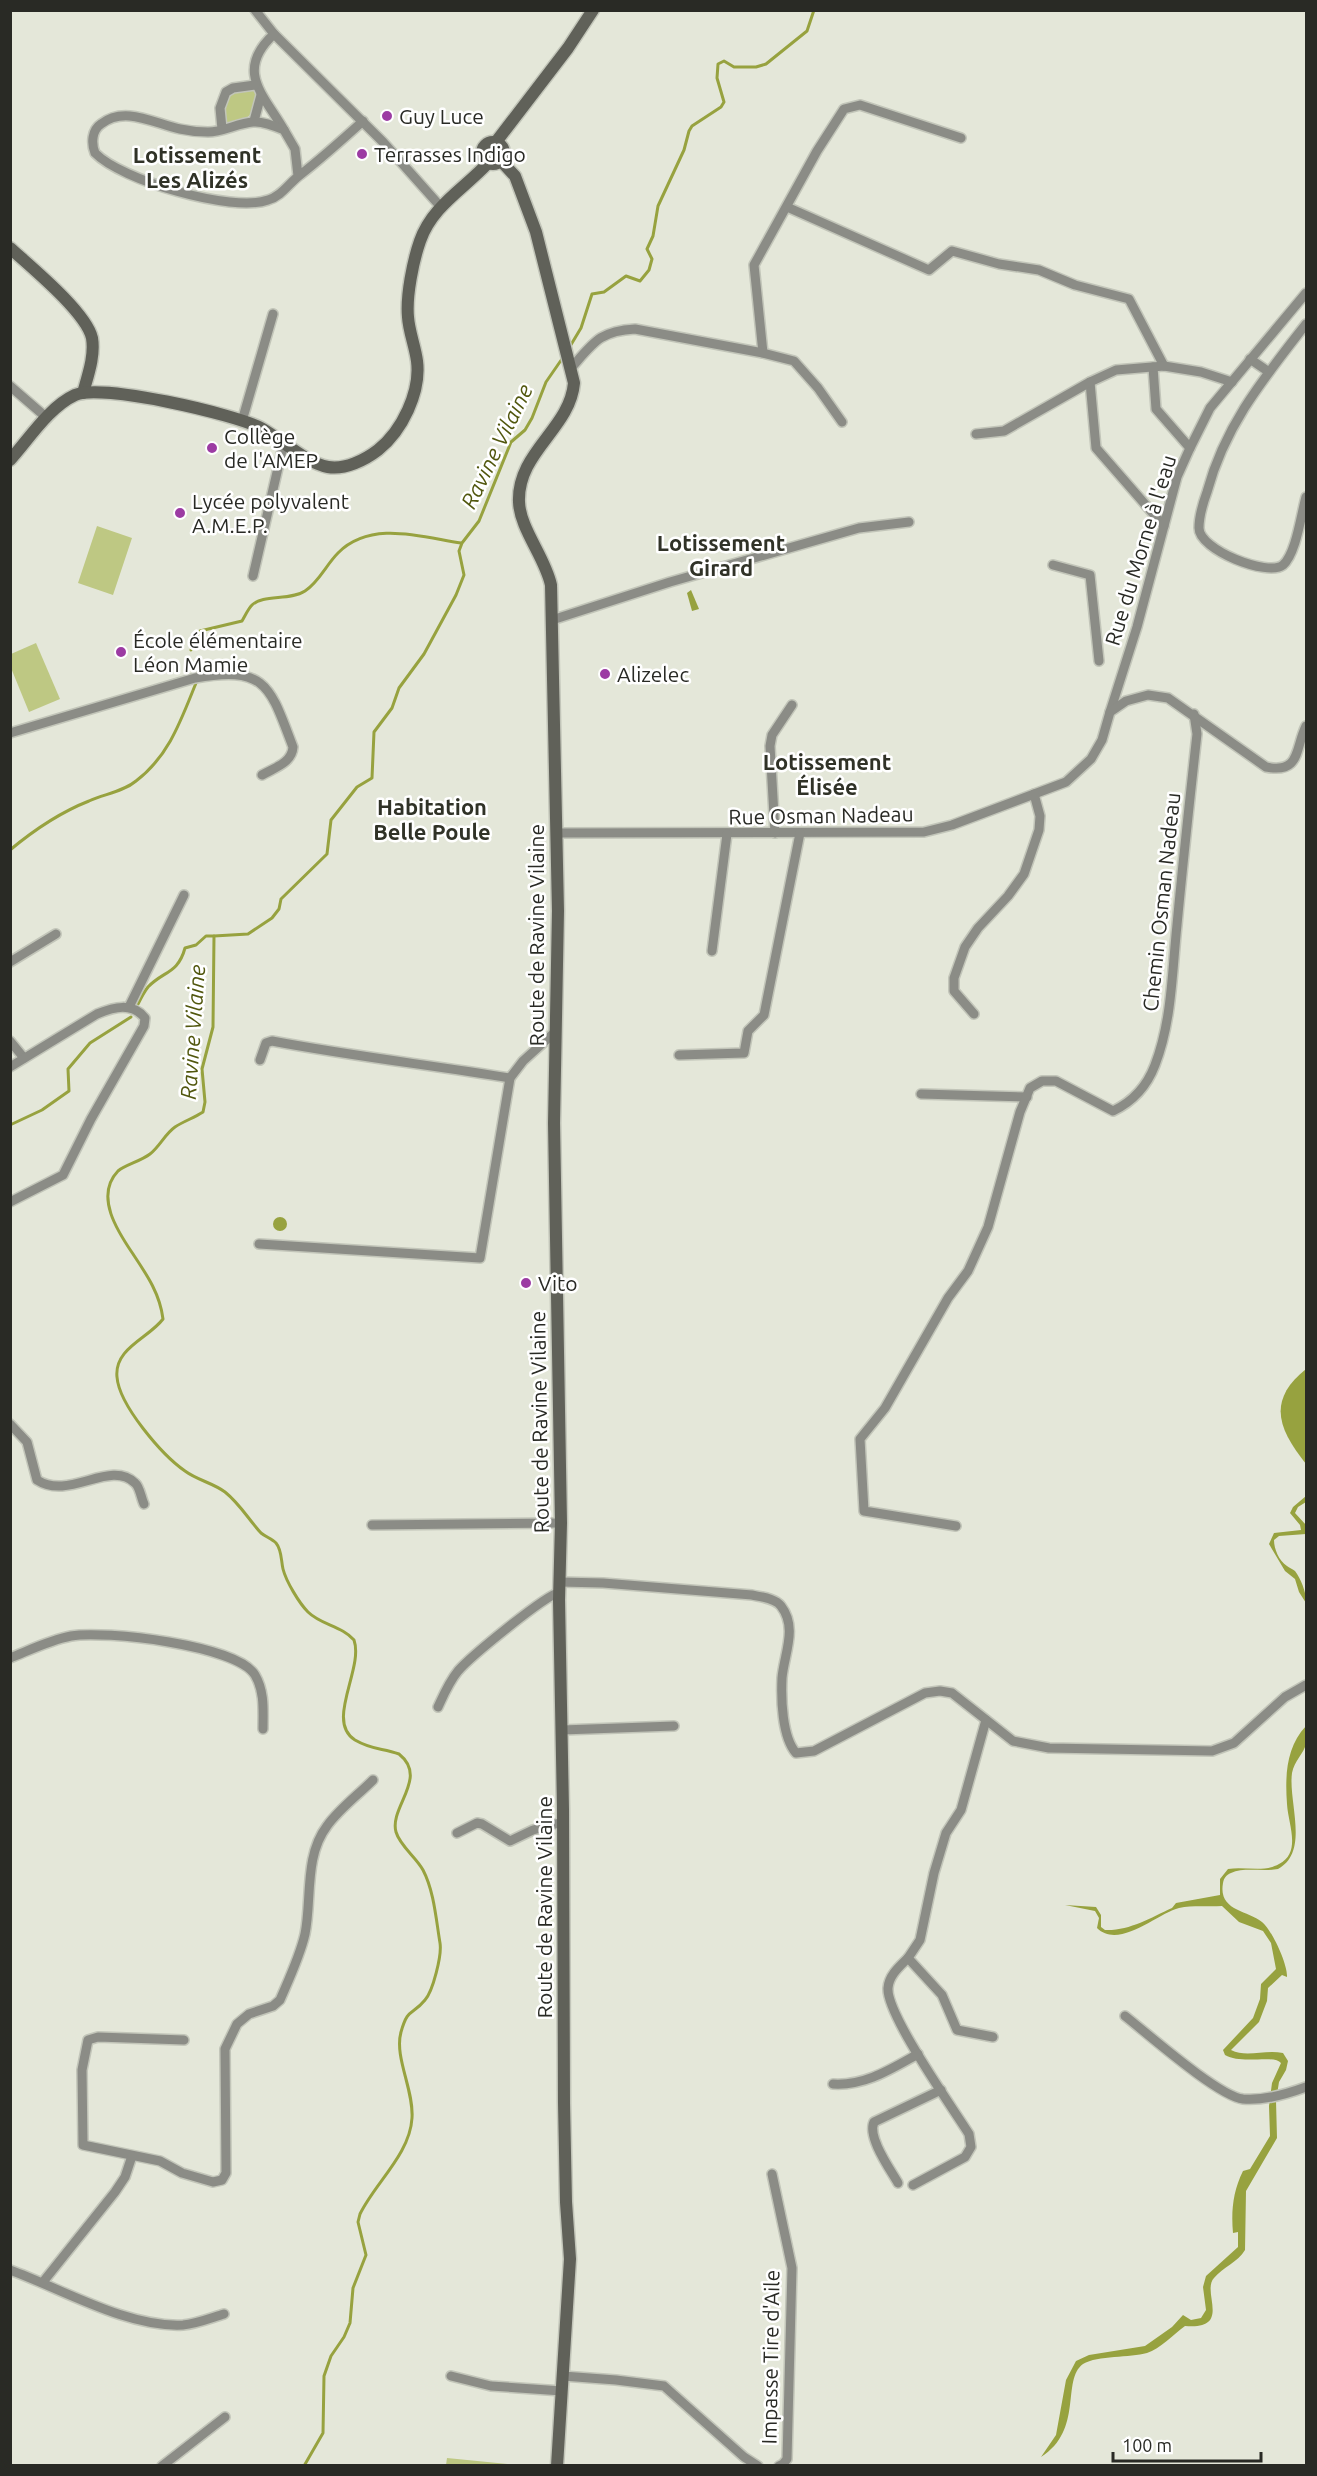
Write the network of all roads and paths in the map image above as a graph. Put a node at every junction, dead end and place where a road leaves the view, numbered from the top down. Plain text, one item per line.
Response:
1 (255, 10) edge
2 (593, 10) edge
3 (274, 34) junction
4 (255, 85) junction
5 (261, 95) junction
6 (254, 121) junction
7 (363, 121) junction
8 (222, 129) junction
9 (284, 130) junction
10 (961, 138) dead end
11 (496, 142) junction
12 (501, 161) junction
13 (488, 163) junction
14 (298, 176) junction
15 (440, 206) junction
16 (787, 207) junction
17 (10, 248) edge
18 (1306, 293) edge
19 (273, 314) dead end
20 (1306, 324) edge
21 (763, 353) junction
22 (1250, 359) junction
23 (571, 364) junction
24 (1164, 366) junction
25 (1153, 367) junction
26 (1269, 372) junction
27 (1090, 382) junction
28 (1232, 382) junction
29 (10, 386) edge
30 (83, 393) junction
31 (47, 418) junction
32 (242, 421) junction
33 (842, 422) dead end
34 (976, 434) dead end
35 (284, 442) junction
36 (1190, 448) junction
37 (10, 460) edge
38 (1306, 497) edge
39 (1305, 510) edge
40 (909, 522) dead end
41 (1164, 526) junction
42 (1053, 565) dead end
43 (253, 576) dead end
44 (552, 620) junction
45 (1099, 661) dead end
46 (792, 705) dead end
47 (1110, 712) junction
48 (1194, 714) junction
49 (1306, 726) edge
50 (10, 733) edge
51 (262, 775) dead end
52 (1034, 794) junction
53 (557, 833) junction
54 (775, 833) junction
55 (800, 833) junction
56 (727, 834) junction
57 (184, 895) dead end
58 (56, 934) dead end
59 (712, 951) dead end
60 (10, 962) edge
61 (129, 1007) junction
62 (974, 1014) dead end
63 (555, 1032) junction
64 (10, 1041) edge
65 (679, 1055) dead end
66 (24, 1058) junction
67 (260, 1060) dead end
68 (10, 1067) edge
69 (510, 1078) junction
70 (921, 1094) dead end
71 (1027, 1096) junction
72 (10, 1202) edge
73 (259, 1245) dead end
74 (10, 1424) edge
75 (144, 1504) dead end
76 (561, 1523) junction
77 (372, 1526) dead end
78 (956, 1526) dead end
79 (560, 1587) junction
80 (10, 1658) edge
81 (1306, 1685) edge
82 (438, 1707) dead end
83 (986, 1720) junction
84 (674, 1726) dead end
85 (263, 1729) dead end
86 (562, 1730) junction
87 (373, 1780) dead end
88 (563, 1822) junction
89 (457, 1833) dead end
90 (908, 1958) junction
91 (1125, 2016) dead end
92 (993, 2037) dead end
93 (184, 2040) dead end
94 (918, 2054) junction
95 (833, 2084) dead end
96 (1306, 2087) edge
97 (942, 2090) junction
98 (132, 2156) junction
99 (772, 2174) dead end
100 (898, 2183) dead end
101 (913, 2185) dead end
102 (10, 2270) edge
103 (43, 2282) junction
104 (224, 2314) dead end
105 (451, 2376) dead end
106 (563, 2376) junction
107 (562, 2391) junction
108 (225, 2417) dead end
109 (162, 2466) edge
110 (557, 2466) edge
111 (758, 2466) edge
112 (779, 2466) edge

1 - 3 street
2 - 11 main road
3 - 4 street
3 - 7 street
4 - 5 street
4 - 8 street
5 - 6 street
5 - 9 street
6 - 8 street
6 - 9 street
7 - 14 street
7 - 15 street
8 - 14 street
9 - 14 street
10 - 16 street
11 - 12 main road
11 - 13 main road
12 - 13 main road
12 - 23 main road, Route de Ravine Vilaine
13 - 15 main road
15 - 35 main road
16 - 21 street
16 - 24 street
17 - 30 main road
18 - 22 street, Rue du Morne à l'eau
19 - 32 street
20 - 26 street
21 - 23 street
21 - 33 street
22 - 26 street
22 - 28 street, Rue du Morne à l'eau
23 - 44 main road, Route de Ravine Vilaine
24 - 25 street
24 - 28 street
25 - 27 street
25 - 36 street
26 - 39 street
27 - 34 street
27 - 41 street
28 - 36 street, Rue du Morne à l'eau
29 - 31 street
30 - 31 main road
30 - 32 main road
31 - 37 main road
32 - 35 main road
35 - 43 street
36 - 41 street, Rue du Morne à l'eau
38 - 39 street
40 - 44 street
41 - 47 street, Rue du Morne à l'eau
42 - 45 street
44 - 53 main road, Route de Ravine Vilaine
46 - 54 street
47 - 48 street
47 - 52 street, Rue Osman Nadeau
48 - 49 street
48 - 71 street, Chemin Osman Nadeau
50 - 51 street
52 - 55 street, Rue Osman Nadeau
52 - 62 street
53 - 56 street, Rue Osman Nadeau
53 - 63 main road, Route de Ravine Vilaine
54 - 55 street, Rue Osman Nadeau
54 - 56 street, Rue Osman Nadeau
55 - 65 street
56 - 59 street
57 - 61 street
58 - 60 street
61 - 66 street
61 - 72 street
63 - 69 street
63 - 76 main road, Route de Ravine Vilaine
64 - 66 street
66 - 68 street
67 - 69 street
69 - 73 street
70 - 71 street
71 - 78 street
74 - 75 street
76 - 77 street
76 - 79 main road, Route de Ravine Vilaine
79 - 82 street
79 - 83 street
79 - 86 main road, Route de Ravine Vilaine
80 - 85 street
81 - 83 street
83 - 90 street
84 - 86 street
86 - 88 main road, Route de Ravine Vilaine
87 - 98 street
88 - 89 street
88 - 106 main road, Route de Ravine Vilaine
90 - 92 street
90 - 94 street
91 - 96 street
93 - 98 street
94 - 95 street
94 - 97 street
97 - 100 street
97 - 101 street
98 - 103 street
99 - 112 street, Impasse Tire d'Aile
102 - 103 street
103 - 104 street
105 - 107 street
106 - 107 main road, Route de Ravine Vilaine
106 - 111 street, Impasse Tire d'Aile
107 - 110 main road, Route de Ravine Vilaine
108 - 109 street

